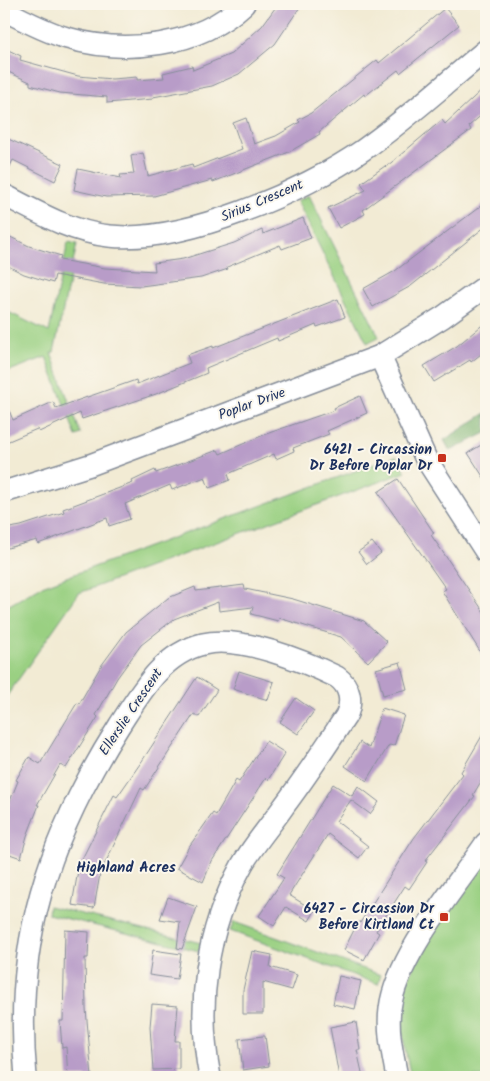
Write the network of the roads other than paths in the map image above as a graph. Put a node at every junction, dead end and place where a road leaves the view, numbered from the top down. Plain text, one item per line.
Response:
1 (244, 4) edge
2 (4, 10) edge
3 (486, 50) edge
4 (4, 196) edge
5 (486, 286) edge
6 (380, 356) junction
7 (4, 492) edge
8 (486, 552) edge
9 (486, 843) edge
10 (26, 1077) edge
11 (210, 1077) edge
12 (397, 1077) edge

1 - 2 street
3 - 4 street, Sirius Crescent
5 - 6 street, Poplar Drive
6 - 7 street, Poplar Drive
6 - 8 street
9 - 12 street
10 - 11 street, Ellerslie Crescent

